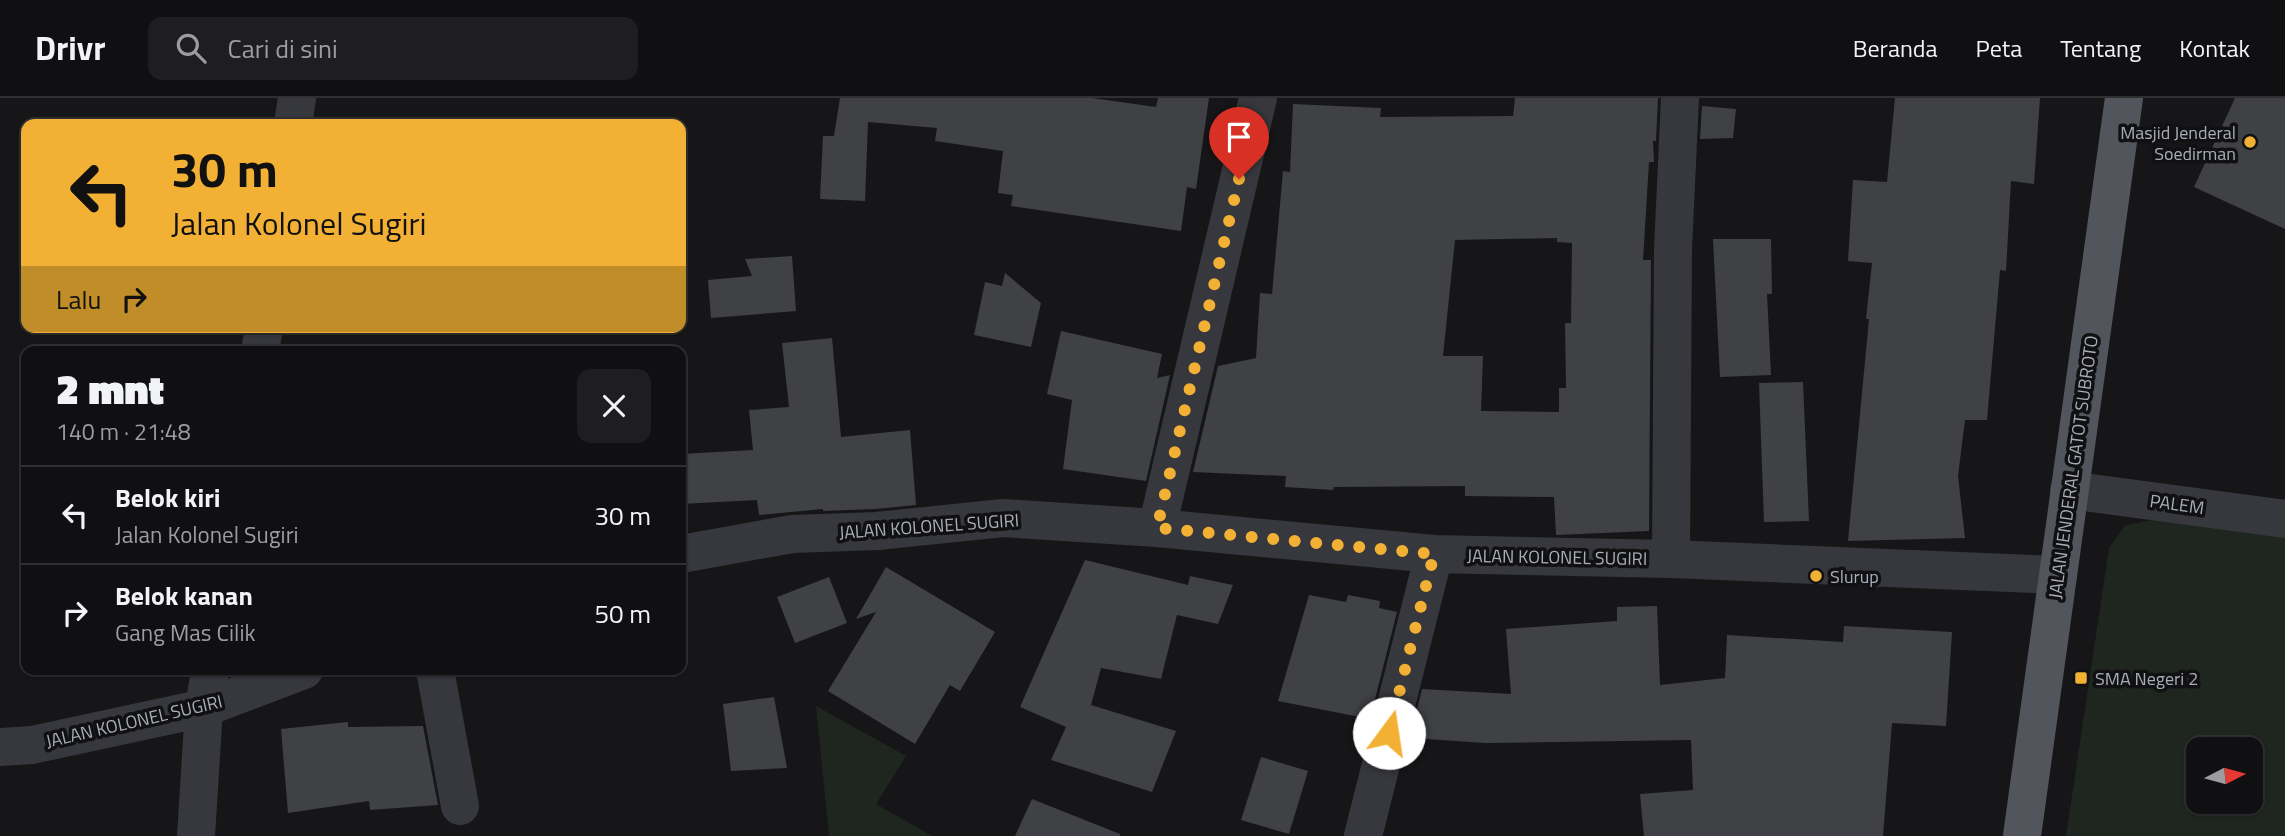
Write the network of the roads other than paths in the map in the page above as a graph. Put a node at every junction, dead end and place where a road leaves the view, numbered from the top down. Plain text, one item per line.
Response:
1 (297, 98) edge
2 (1258, 98) edge
3 (1680, 98) edge
4 (2124, 98) edge
5 (294, 119) edge
6 (2069, 490) junction
7 (2285, 519) edge
8 (1157, 528) junction
9 (686, 553) edge
10 (1434, 554) junction
11 (1671, 559) junction
12 (2059, 575) junction
13 (209, 675) edge
14 (291, 675) edge
15 (436, 675) edge
16 (204, 708) junction
17 (0, 747) edge
18 (460, 806) dead end
19 (196, 836) edge
20 (1363, 836) edge
21 (2022, 836) edge

1 - 5 street
2 - 8 street
3 - 11 street
4 - 6 main road, JALAN JENDERAL GATOT SUBROTO
6 - 7 street, PALEM
6 - 12 main road, JALAN JENDERAL GATOT SUBROTO
8 - 9 street, JALAN KOLONEL SUGIRI
8 - 10 street, JALAN KOLONEL SUGIRI
10 - 11 street, JALAN KOLONEL SUGIRI
10 - 20 street
11 - 12 street, JALAN KOLONEL SUGIRI
12 - 21 main road, JALAN JENDERAL GATOT SUBROTO
13 - 16 street
14 - 16 street, JALAN KOLONEL SUGIRI
15 - 18 street
16 - 17 street, JALAN KOLONEL SUGIRI
16 - 19 street

